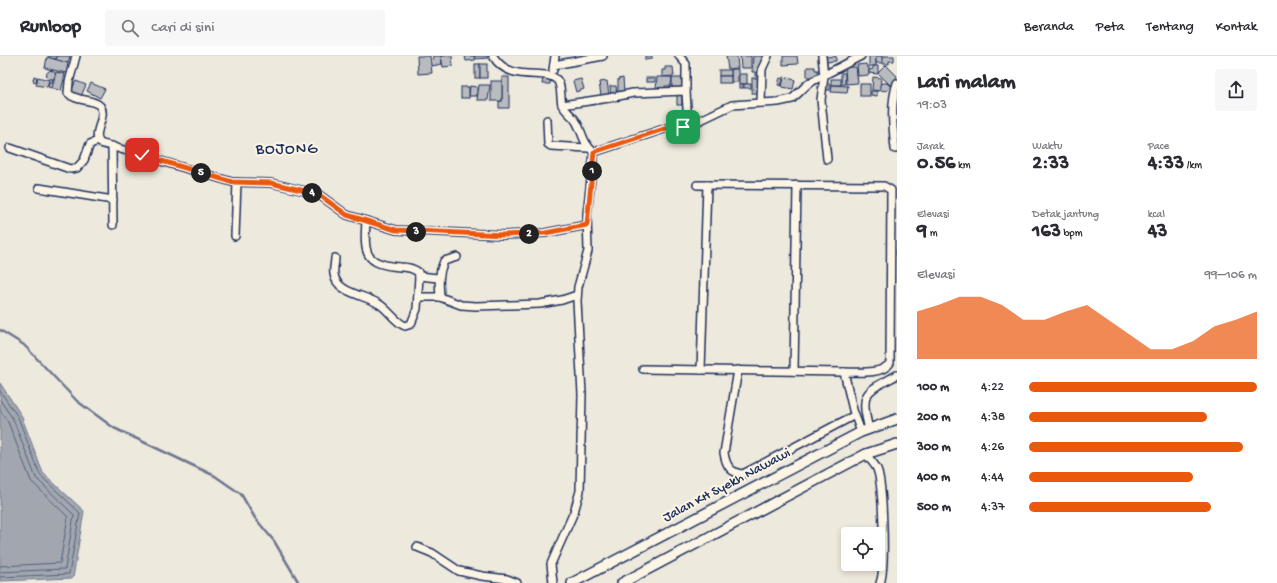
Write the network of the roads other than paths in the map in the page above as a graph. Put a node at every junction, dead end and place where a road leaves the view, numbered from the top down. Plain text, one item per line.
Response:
1 (76, 56) edge
2 (493, 56) edge
3 (555, 56) edge
4 (603, 56) edge
5 (679, 56) edge
6 (768, 56) edge
7 (822, 56) edge
8 (861, 56) edge
9 (554, 66) junction
10 (552, 76) junction
11 (824, 76) junction
12 (897, 83) edge
13 (686, 90) junction
14 (761, 103) junction
15 (562, 105) junction
16 (547, 120) dead end
17 (688, 126) junction
18 (98, 141) junction
19 (112, 146) junction
20 (10, 148) dead end
21 (591, 150) junction
22 (895, 150) dead end
23 (827, 159) dead end
24 (237, 182) junction
25 (697, 185) dead end
26 (707, 185) junction
27 (797, 185) junction
28 (39, 188) dead end
29 (113, 200) junction
30 (366, 221) junction
31 (113, 225) dead end
32 (587, 225) junction
33 (235, 236) dead end
34 (335, 258) dead end
35 (457, 258) dead end
36 (419, 276) junction
37 (438, 278) junction
38 (577, 295) junction
39 (418, 297) junction
40 (440, 297) junction
41 (643, 369) dead end
42 (701, 370) junction
43 (738, 370) junction
44 (794, 371) junction
45 (844, 372) junction
46 (897, 375) edge
47 (855, 415) junction
48 (897, 419) edge
49 (865, 430) junction
50 (897, 444) edge
51 (866, 454) junction
52 (418, 547) dead end
53 (517, 583) edge
54 (553, 583) edge
55 (572, 583) edge
56 (622, 583) edge
57 (880, 583) edge

1 - 18 street
2 - 10 street
3 - 9 street
4 - 9 street
5 - 13 street
6 - 14 street
7 - 11 street
8 - 11 street
9 - 10 street
10 - 15 street
11 - 14 street
11 - 23 street
12 - 22 street
13 - 15 street
13 - 17 street
14 - 17 street
15 - 21 street
16 - 21 street
17 - 21 street
18 - 19 street
18 - 20 street
19 - 24 street
19 - 29 street
21 - 32 street
24 - 30 street
24 - 33 street
25 - 26 street
26 - 27 street
26 - 42 street
27 - 44 street
27 - 45 street
28 - 29 street
29 - 31 street
30 - 32 street
30 - 36 street
32 - 38 street
34 - 39 street
35 - 37 street
36 - 37 street
36 - 39 street
37 - 40 street
38 - 40 street
38 - 54 street
39 - 40 street
41 - 42 street
42 - 43 street
43 - 44 street
43 - 47 street
44 - 45 street
45 - 47 street
46 - 49 street
47 - 49 street
48 - 49 main road, Jalan KH Syekh Nawawi
49 - 55 main road, Jalan KH Syekh Nawawi
50 - 51 main road
51 - 56 main road
51 - 57 street
52 - 53 street

